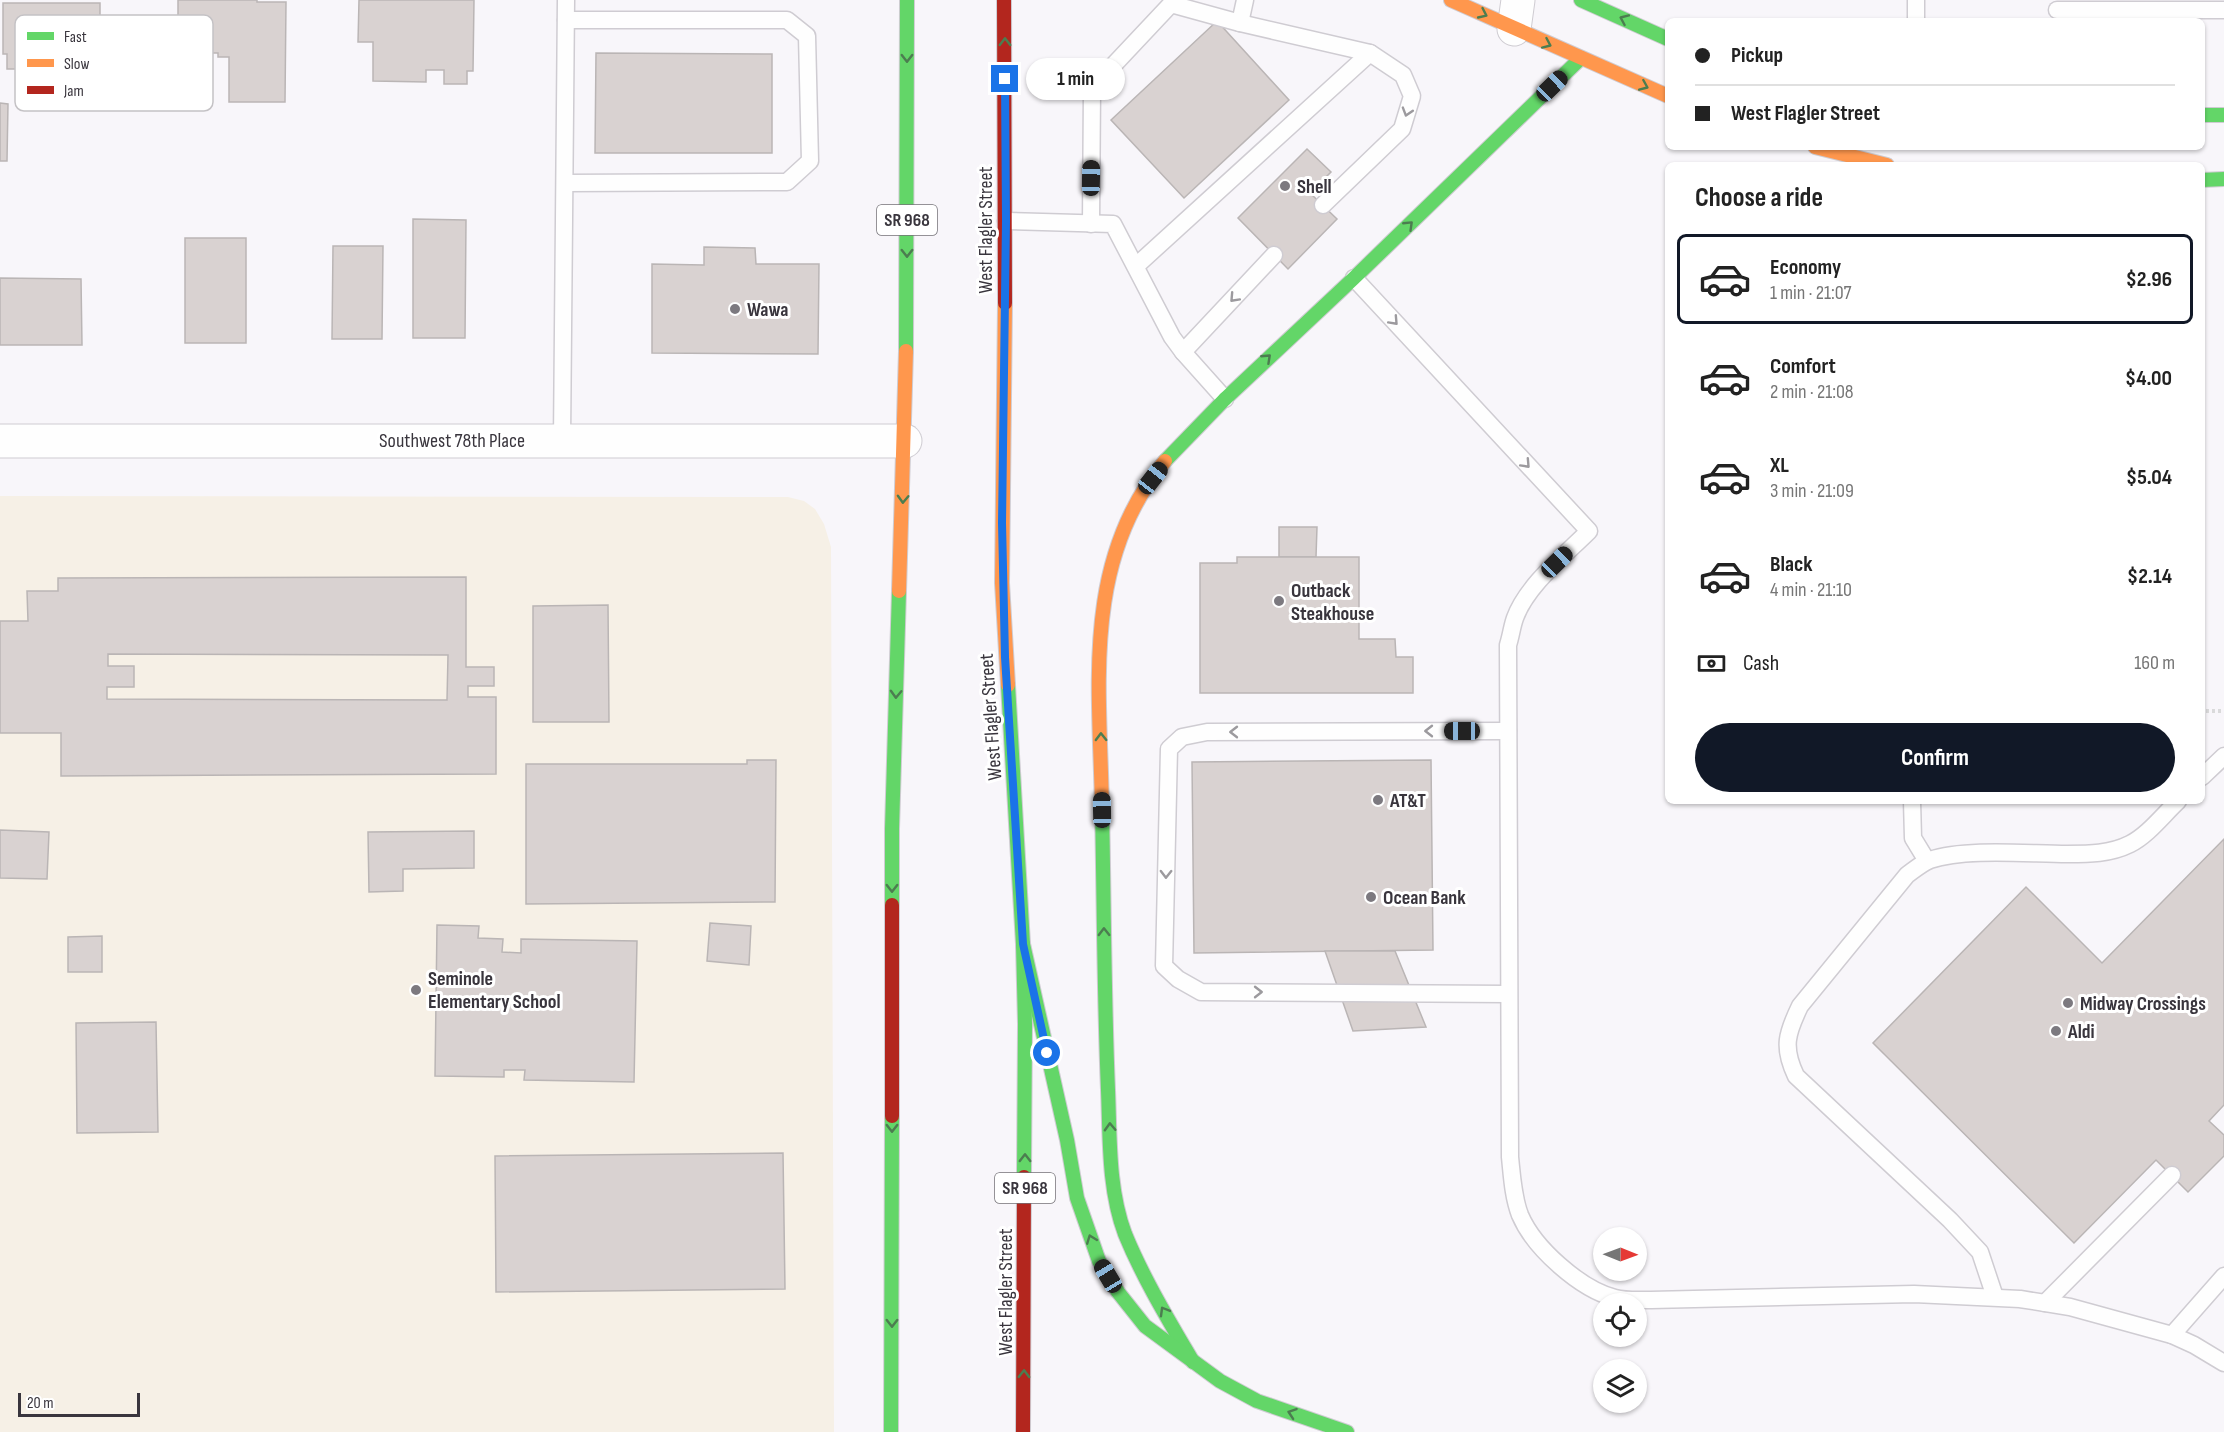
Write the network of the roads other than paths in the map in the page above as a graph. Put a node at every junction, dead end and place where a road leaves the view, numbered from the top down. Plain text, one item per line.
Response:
1 (566, 0) edge
2 (907, 0) edge
3 (1004, 0) edge
4 (1245, 0) edge
5 (1451, 0) edge
6 (1581, 0) edge
7 (1917, 0) edge
8 (2056, 10) edge
9 (2224, 10) edge
10 (1516, 15) edge
11 (1916, 18) edge
12 (566, 20) junction
13 (1240, 22) junction
14 (1665, 38) edge
15 (1370, 53) junction
16 (1581, 58) junction
17 (1665, 95) edge
18 (2205, 115) edge
19 (2224, 115) edge
20 (1827, 150) edge
21 (1875, 162) edge
22 (2224, 179) edge
23 (2205, 180) edge
24 (566, 183) junction
25 (1323, 205) dead end
26 (1006, 221) junction
27 (1090, 224) junction
28 (1274, 255) dead end
29 (1136, 266) junction
30 (1354, 278) junction
31 (1183, 352) junction
32 (1225, 399) junction
33 (562, 440) junction
34 (0, 441) edge
35 (905, 441) junction
36 (1508, 731) junction
37 (2224, 756) edge
38 (2205, 774) edge
39 (1912, 804) edge
40 (2175, 804) edge
41 (1927, 861) junction
42 (1023, 944) junction
43 (1508, 994) junction
44 (2172, 1176) dead end
45 (2224, 1276) edge
46 (1995, 1297) junction
47 (2045, 1303) junction
48 (2172, 1335) junction
49 (2222, 1358) edge
50 (1193, 1362) junction
51 (891, 1432) edge
52 (1023, 1432) edge
53 (1347, 1432) edge

1 - 12 lane
2 -> 35 main road, SR 968
26 -> 3 main road, West Flagler Street / SR 968
4 - 13 lane
5 -> 10 main road
14 -> 6 main road
7 - 11 lane
8 - 9 lane
10 -> 16 main road
12 - 24 lane
12 - 24 lane
13 - 15 lane
13 - 27 lane
15 -> 25 lane
15 - 29 lane
16 -> 17 main road
30 -> 16 main road
18 - 19 main road
20 - 21 main road
22 - 23 main road
24 - 33 lane
26 - 27 lane
26 - 42 main road, West Flagler Street / SR 968
27 - 29 lane
28 -> 31 lane
29 - 31 lane
32 -> 30 main road
30 -> 36 lane
31 - 32 lane
50 -> 32 main road
33 - 34 street, Southwest 78th Place
33 - 35 street, Southwest 78th Place
35 -> 51 main road, SR 968
36 - 43 lane
36 -> 43 lane
37 - 38 lane
39 - 41 lane
40 - 41 lane
41 - 46 lane
50 -> 42 main road
52 -> 42 main road, West Flagler Street / SR 968
43 - 46 lane
44 - 47 lane
45 - 48 lane
46 - 47 lane
47 - 48 lane
48 - 49 lane
53 -> 50 main road

